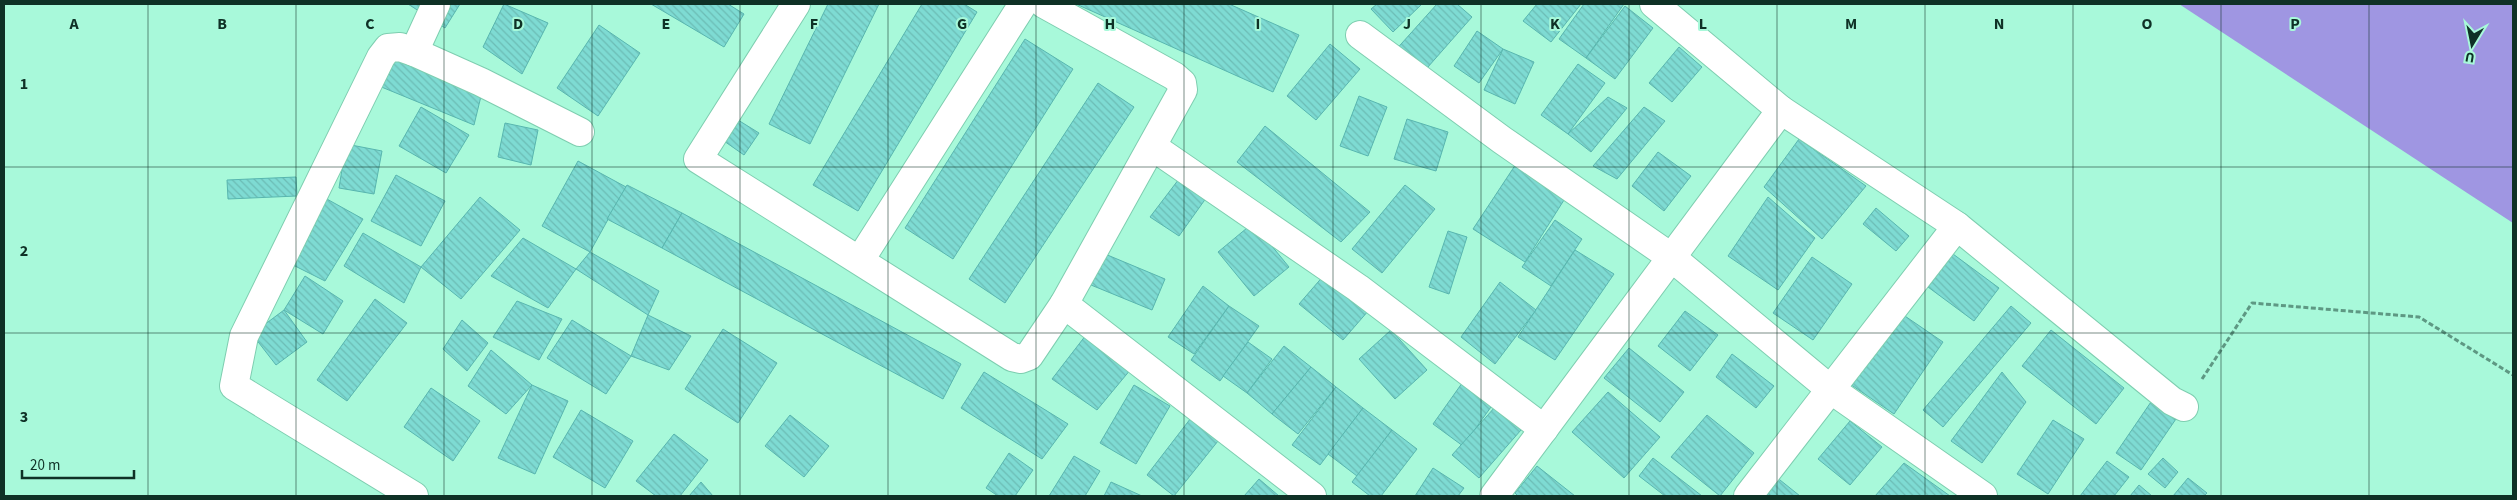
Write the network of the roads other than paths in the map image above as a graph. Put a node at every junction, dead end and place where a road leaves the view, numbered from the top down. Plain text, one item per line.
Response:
1 (436, 4) edge
2 (1024, 4) edge
3 (1044, 4) edge
4 (1654, 4) edge
5 (794, 5) edge
6 (1360, 35) dead end
7 (414, 52) junction
8 (1780, 110) junction
9 (580, 132) dead end
10 (1152, 147) junction
11 (1957, 226) junction
12 (1671, 257) junction
13 (860, 260) junction
14 (1064, 304) junction
15 (1830, 389) junction
16 (2184, 407) road end
17 (1544, 429) junction
18 (414, 496) edge
19 (1312, 496) edge
20 (1494, 496) edge
21 (1748, 496) edge
22 (1984, 496) edge

1 - 7 street
2 - 13 street
3 - 10 street
4 - 8 street
5 - 13 street
6 - 12 street
7 - 9 street
7 - 18 street
8 - 11 street
8 - 12 street
10 - 14 street
10 - 17 street
11 - 15 street
11 - 16 street
12 - 15 street
12 - 17 street
13 - 14 street
14 - 19 street
15 - 21 street
15 - 22 street
17 - 20 street

